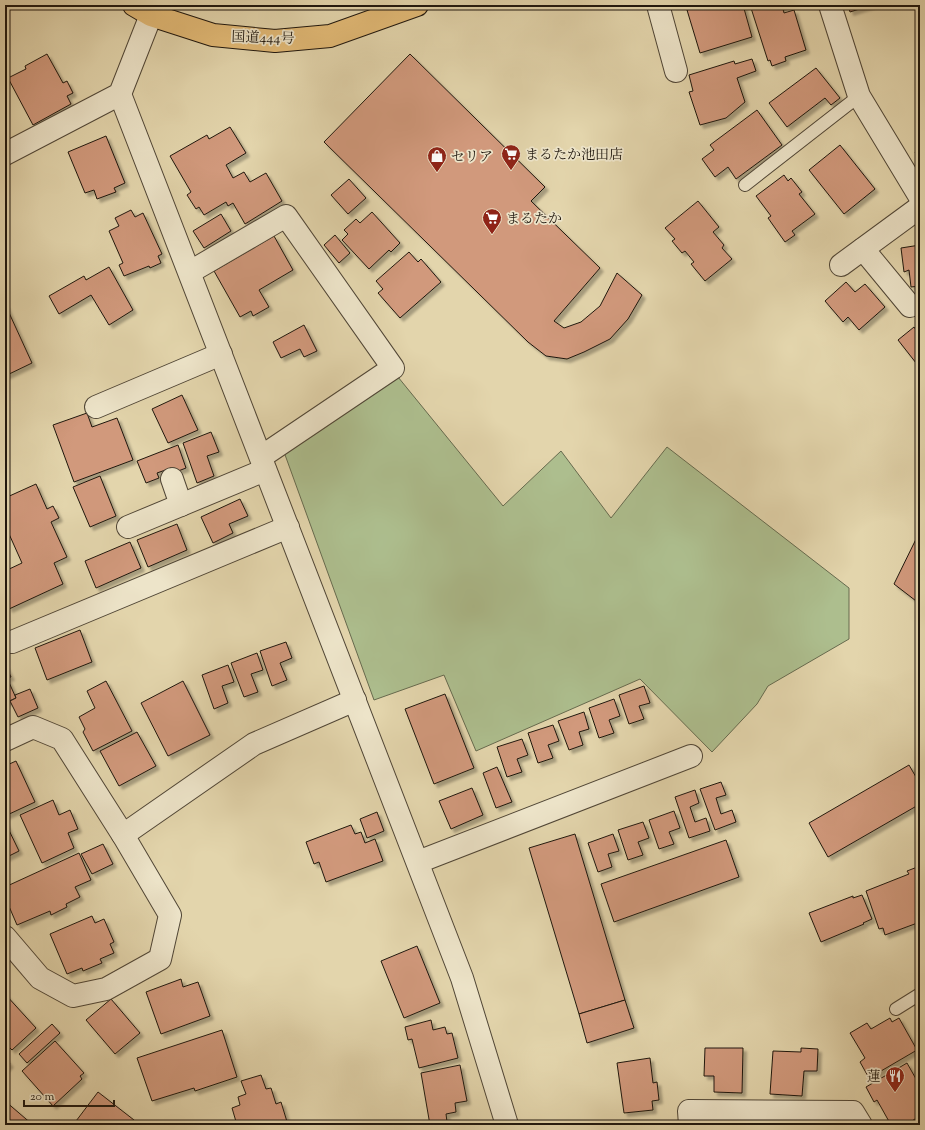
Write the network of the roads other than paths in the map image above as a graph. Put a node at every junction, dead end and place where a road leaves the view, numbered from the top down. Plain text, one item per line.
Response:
1 (417, 5) edge
2 (658, 5) edge
3 (830, 5) edge
4 (143, 10) edge
5 (676, 70) dead end
6 (120, 94) junction
7 (858, 96) junction
8 (5, 154) edge
9 (745, 185) dead end
10 (920, 196) edge
11 (920, 207) edge
12 (863, 249) junction
13 (841, 265) dead end
14 (190, 272) junction
15 (910, 306) dead end
16 (221, 354) junction
17 (96, 407) dead end
18 (263, 463) junction
19 (172, 479) dead end
20 (181, 505) junction
21 (128, 527) dead end
22 (288, 527) junction
23 (12, 642) dead end
24 (355, 700) junction
25 (5, 740) edge
26 (691, 756) dead end
27 (123, 835) junction
28 (418, 862) junction
29 (5, 937) edge
30 (920, 994) edge
31 (896, 1009) dead end
32 (507, 1125) edge
33 (690, 1125) edge
34 (861, 1125) edge

1 - 4 highway, 国道444号
2 - 5 street
3 - 7 street
4 - 6 street
6 - 8 street
6 - 14 street
7 - 9 lane
7 - 10 street
11 - 12 street
12 - 13 street
12 - 15 street
14 - 16 street
14 - 18 street
16 - 17 street
16 - 18 street
18 - 20 street
18 - 22 street
19 - 20 street
20 - 21 street
22 - 23 street
22 - 24 street
24 - 27 street
24 - 28 street
25 - 27 street
26 - 28 street
27 - 29 street
28 - 32 street
30 - 31 lane
33 - 34 street

